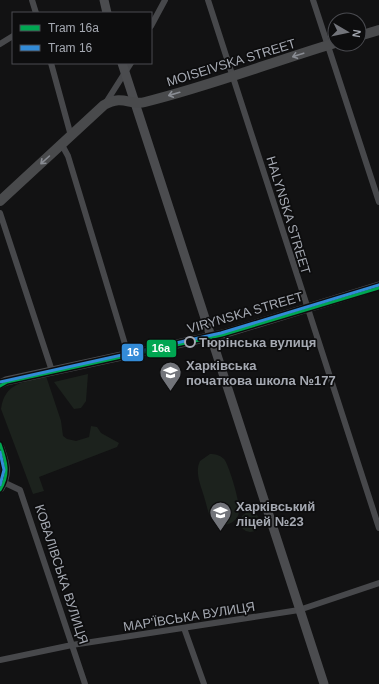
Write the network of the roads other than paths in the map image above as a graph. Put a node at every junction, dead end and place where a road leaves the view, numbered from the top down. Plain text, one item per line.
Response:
1 (32, 0) edge
2 (104, 0) edge
3 (165, 0) edge
4 (208, 0) edge
5 (313, 0) edge
6 (36, 12) edge
7 (108, 12) edge
8 (152, 24) edge
9 (379, 30) edge
10 (327, 34) edge
11 (367, 34) edge
12 (12, 37) edge
13 (0, 44) edge
14 (327, 45) edge
15 (333, 52) edge
16 (51, 64) edge
17 (122, 64) edge
18 (130, 64) edge
19 (125, 74) junction
20 (233, 76) junction
21 (135, 101) junction
22 (104, 105) junction
23 (72, 136) junction
24 (62, 145) junction
25 (0, 201) edge
26 (379, 202) edge
27 (0, 213) edge
28 (379, 286) edge
29 (306, 308) junction
30 (210, 336) junction
31 (128, 354) junction
32 (52, 371) junction
33 (0, 384) edge
34 (0, 448) edge
35 (2, 485) edge
36 (379, 528) edge
37 (379, 583) edge
38 (299, 610) junction
39 (184, 628) junction
40 (72, 645) junction
41 (0, 660) edge
42 (85, 684) edge
43 (204, 684) edge
44 (324, 684) edge

1 - 6 street
2 - 7 main road
3 - 8 street
4 - 20 street, HALYNSKA STREET
5 - 10 street
9 - 11 main road
12 - 13 street
14 -> 20 main road, MOISEIVSKA STREET
15 - 26 street
16 - 23 street
17 - 19 main road
18 - 19 street
19 - 21 main road
19 - 22 street
20 -> 21 main road, MOISEIVSKA STREET
20 - 29 street, HALYNSKA STREET
21 - 22 main road, MOISEIVSKA STREET
21 - 30 main road
22 - 23 main road
23 - 24 main road
24 -> 25 main road
24 - 31 street
27 - 32 street
28 - 29 main road, VIRYNSKA STREET
29 - 30 main road, VIRYNSKA STREET
29 - 36 street, HALYNSKA STREET
30 - 31 main road, VIRYNSKA STREET
30 - 38 main road
31 - 32 main road, VIRYNSKA STREET
32 - 33 main road, VIRYNSKA STREET
34 - 35 main road
35 - 40 street, КОВАЛІВСЬКА ВУЛИЦЯ
37 - 38 street, МАР'ЇВСЬКА ВУЛИЦЯ
38 - 39 street, МАР'ЇВСЬКА ВУЛИЦЯ
38 - 44 main road
39 - 40 street, МАР'ЇВСЬКА ВУЛИЦЯ
39 - 43 street
40 - 41 street, МАР'ЇВСЬКА ВУЛИЦЯ
40 - 42 street, КОВАЛІВСЬКА ВУЛИЦЯ

